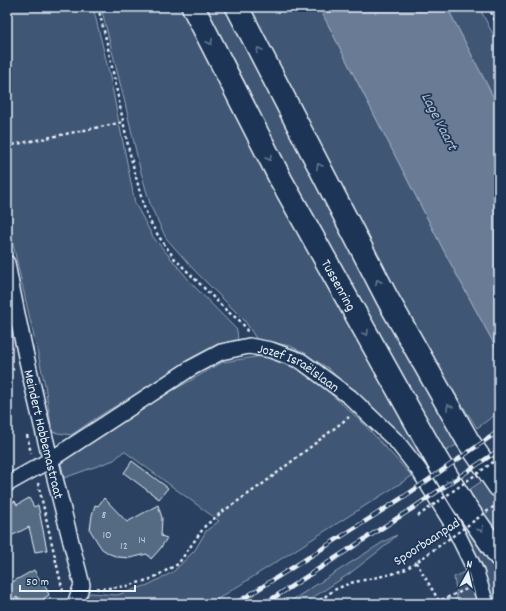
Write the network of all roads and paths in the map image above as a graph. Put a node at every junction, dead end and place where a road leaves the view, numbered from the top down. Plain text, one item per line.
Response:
1 (98, 7) edge
2 (193, 7) edge
3 (237, 7) edge
4 (488, 7) edge
5 (499, 28) edge
6 (124, 122) junction
7 (7, 146) edge
8 (7, 263) edge
9 (10, 299) edge
10 (249, 346) junction
11 (353, 414) dead end
12 (499, 458) edge
13 (50, 460) junction
14 (7, 484) edge
15 (499, 486) edge
16 (499, 503) edge
17 (418, 516) dead end
18 (499, 555) edge
19 (417, 561) junction
20 (480, 584) junction
21 (82, 585) junction
22 (75, 604) edge
23 (315, 604) edge
24 (486, 604) edge

1 - 6 path
2 -> 18 highway, Tussenring
15 -> 3 highway
4 - 5 path
6 - 7 path
6 - 10 path
8 - 9 street, Meindert Hobbemastraat
9 - 13 street, Meindert Hobbemastraat
10 - 13 street, Jozef Israëlslaan
10 - 20 street, Jozef Israëlslaan
11 - 21 path
12 - 17 path, Spoorbaanpad, bridge
13 - 14 street, Jozef Israëlslaan
13 - 21 street, Meindert Hobbemastraat
16 - 19 path, Spoorbaanpad, bridge
19 - 20 path
19 - 23 path, Spoorbaanpad
20 - 24 street, Jozef Israëlslaan
21 - 22 street

